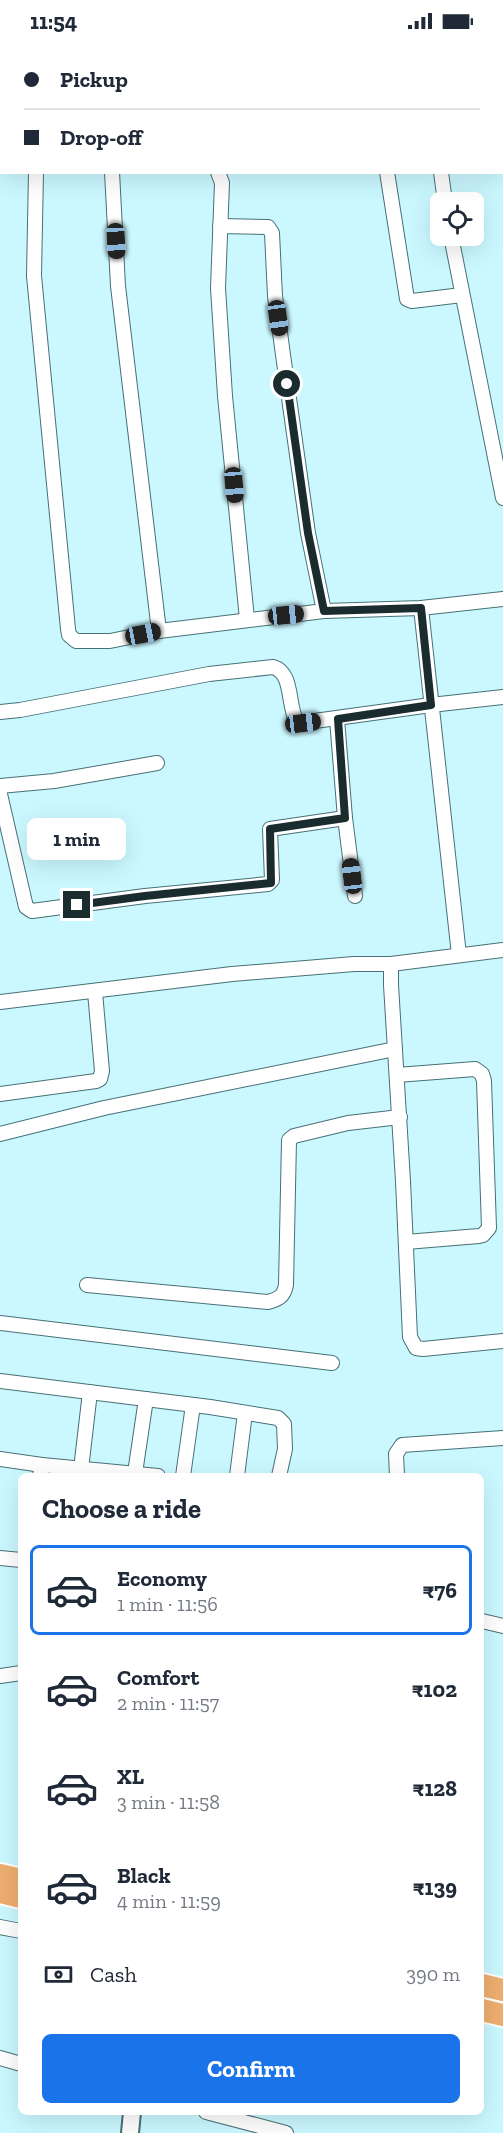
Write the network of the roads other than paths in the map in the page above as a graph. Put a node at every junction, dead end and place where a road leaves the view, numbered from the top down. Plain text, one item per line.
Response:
1 (36, 174) edge
2 (112, 174) edge
3 (219, 174) edge
4 (387, 174) edge
5 (441, 174) edge
6 (444, 192) edge
7 (220, 226) junction
8 (453, 246) edge
9 (462, 295) junction
10 (503, 498) edge
11 (503, 600) edge
12 (421, 608) junction
13 (324, 611) junction
14 (247, 620) junction
15 (159, 631) junction
16 (503, 697) edge
17 (431, 705) junction
18 (0, 712) edge
19 (338, 719) junction
20 (157, 763) dead end
21 (0, 786) edge
22 (0, 794) edge
23 (345, 818) junction
24 (355, 896) dead end
25 (503, 950) edge
26 (459, 955) junction
27 (392, 964) junction
28 (95, 992) junction
29 (0, 1002) edge
30 (395, 1049) junction
31 (397, 1075) junction
32 (0, 1094) edge
33 (400, 1117) junction
34 (0, 1134) edge
35 (406, 1242) junction
36 (87, 1285) dead end
37 (0, 1323) edge
38 (503, 1341) edge
39 (332, 1363) dead end
40 (0, 1381) edge
41 (90, 1392) junction
42 (146, 1399) junction
43 (193, 1405) junction
44 (245, 1413) junction
45 (503, 1438) edge
46 (0, 1459) edge
47 (81, 1469) junction
48 (41, 1471) edge
49 (135, 1473) joint
50 (183, 1473) edge
51 (237, 1473) edge
52 (280, 1473) edge
53 (397, 1473) edge
54 (0, 1558) edge
55 (18, 1560) edge
56 (484, 1621) edge
57 (503, 1626) edge
58 (18, 1671) edge
59 (0, 1676) edge
60 (0, 1875) edge
61 (18, 1879) edge
62 (0, 1892) edge
63 (18, 1895) edge
64 (0, 1927) edge
65 (18, 1930) edge
66 (484, 1985) edge
67 (503, 1990) edge
68 (0, 2058) edge
69 (18, 2063) edge
70 (132, 2115) edge
71 (214, 2115) edge
72 (252, 2129) edge
73 (130, 2133) edge
74 (286, 2133) edge

1 - 15 street
2 - 15 street
3 - 7 street
4 - 9 street
5 - 6 street
7 - 13 street
7 - 14 street
8 - 9 street
9 - 10 street
11 - 12 street
12 - 13 street
12 - 17 street
13 - 14 street
14 - 15 street
16 - 17 street
17 - 19 street
17 - 26 street
18 - 19 street
19 - 23 street
20 - 21 street
22 - 23 street
23 - 24 street
25 - 26 street
26 - 27 street
27 - 28 street
27 - 30 street
28 - 29 street
28 - 32 street
30 - 31 street
30 - 34 street
31 - 33 street
31 - 35 street
33 - 35 street
33 - 36 street
35 - 38 street
37 - 39 street
40 - 41 street
41 - 42 street
41 - 47 street
42 - 43 street
42 - 49 street
43 - 44 street
43 - 50 street
44 - 51 street
44 - 52 street
45 - 53 street
46 - 48 street
47 - 48 street
47 - 49 street
54 - 55 street
56 - 57 street
58 - 59 street
60 - 61 highway
62 - 63 highway
64 - 65 street
66 - 67 highway
68 - 69 street
70 - 73 street
71 - 72 street
72 - 74 street

